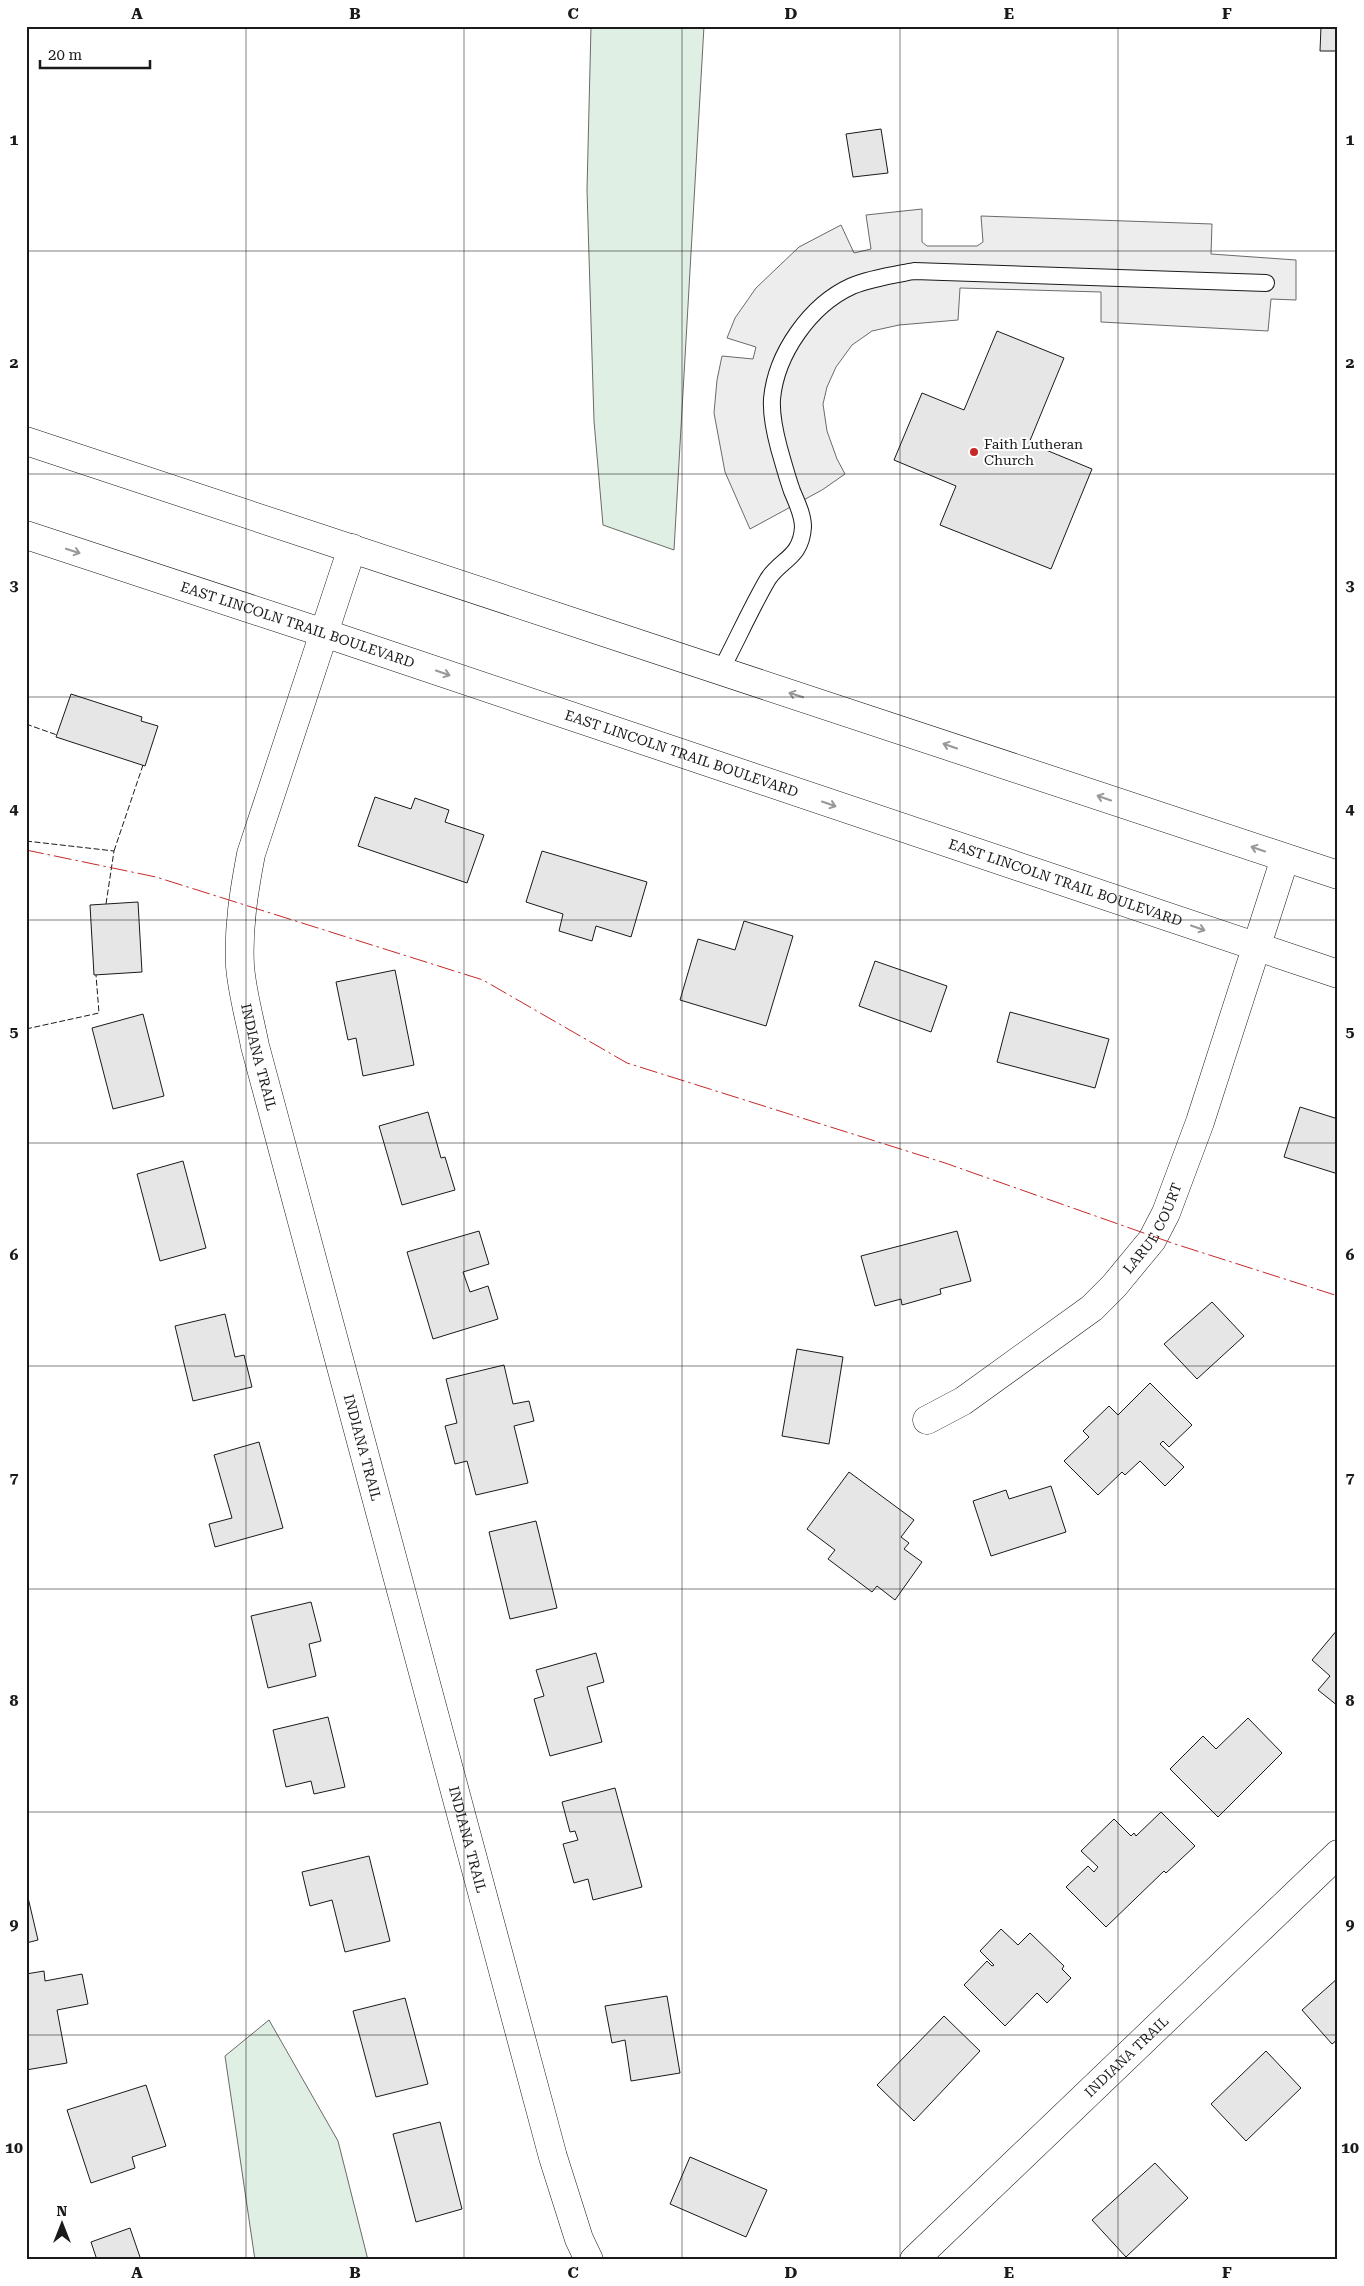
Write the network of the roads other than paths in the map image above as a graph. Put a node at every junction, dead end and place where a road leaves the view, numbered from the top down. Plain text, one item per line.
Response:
1 (1266, 283) dead end
2 (26, 441) edge
3 (26, 535) edge
4 (352, 548) junction
5 (324, 633) junction
6 (721, 670) junction
7 (1285, 858) junction
8 (1338, 875) edge
9 (1256, 948) junction
10 (1338, 974) edge
11 (927, 1420) dead end
12 (1338, 1854) edge
13 (589, 2260) edge
14 (914, 2260) edge

1 - 6 lane
2 - 4 street
3 -> 5 street, EAST LINCOLN TRAIL BOULEVARD
4 - 5 street, INDIANA TRAIL
4 - 6 street
5 -> 9 street, EAST LINCOLN TRAIL BOULEVARD
5 - 13 street, INDIANA TRAIL
7 -> 6 street
7 - 8 street
7 - 9 street, LARUE COURT
9 - 10 street, EAST LINCOLN TRAIL BOULEVARD
9 - 11 street, LARUE COURT
12 - 14 street, INDIANA TRAIL

